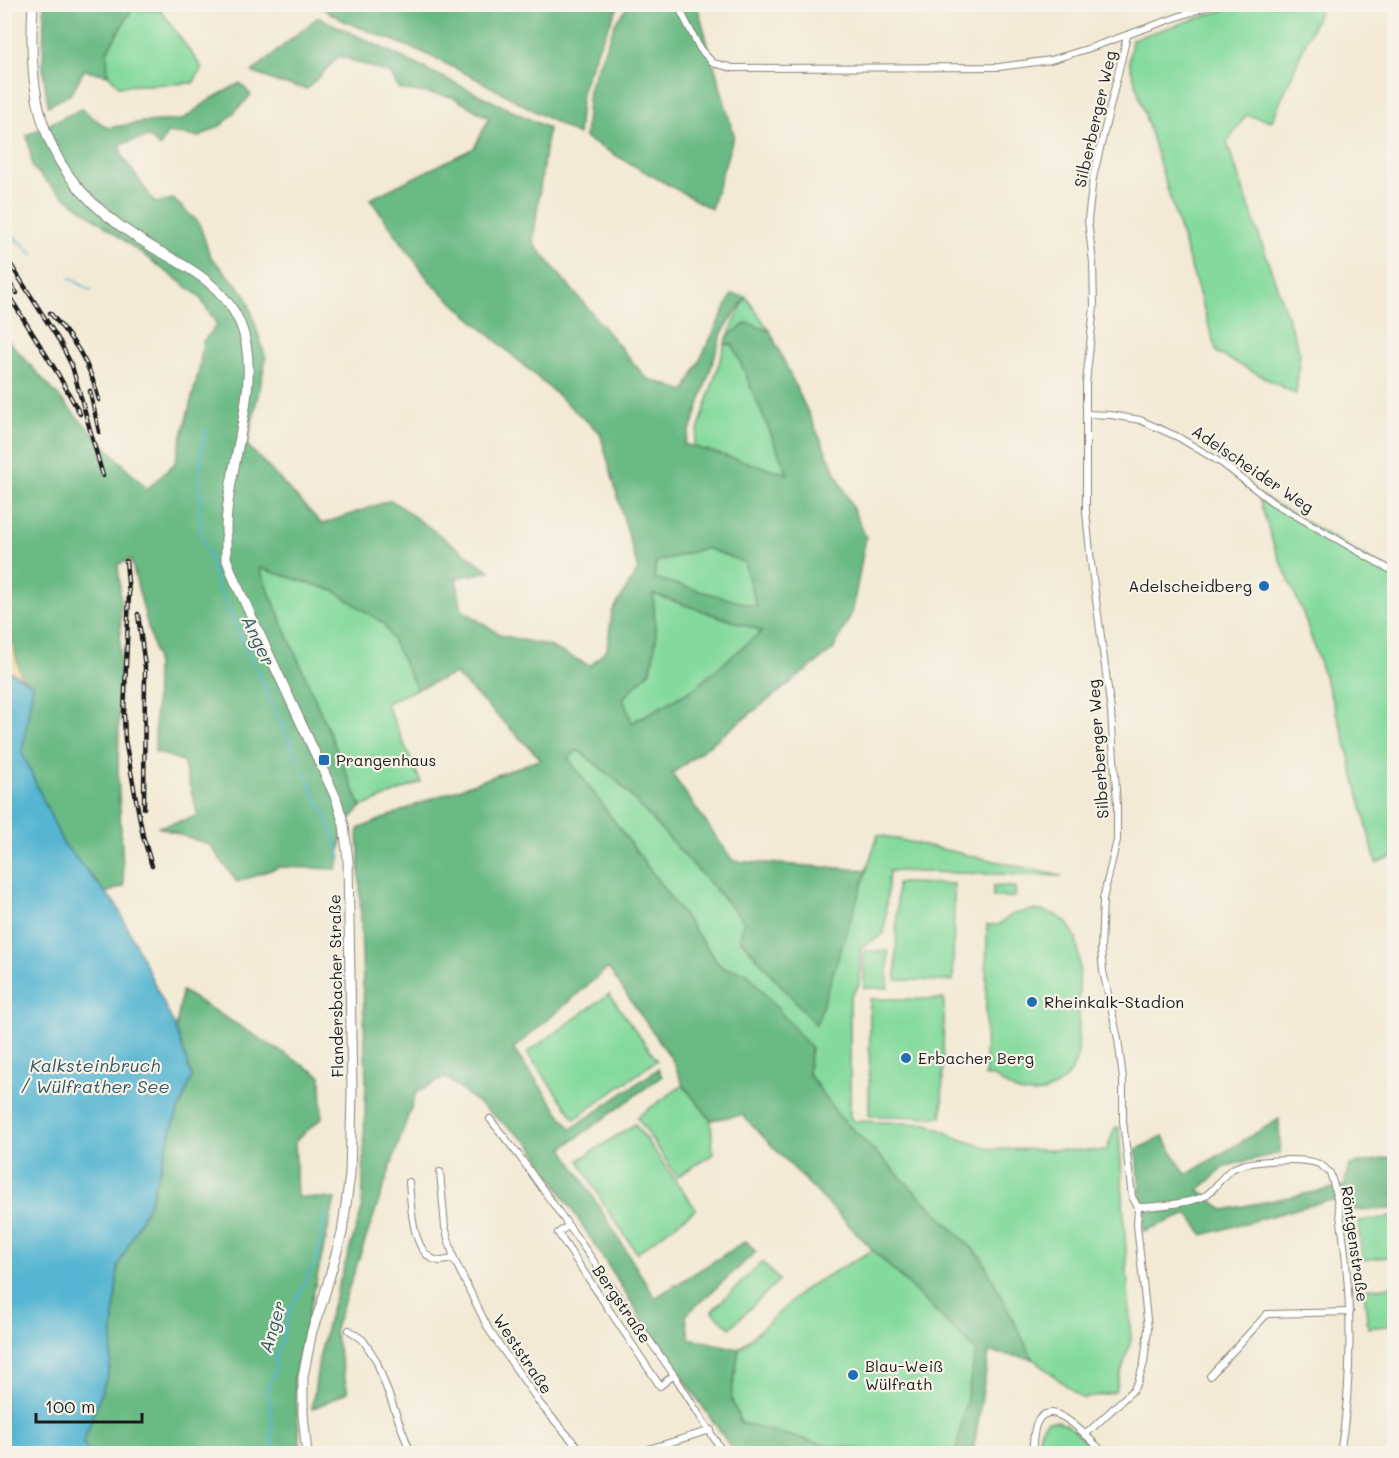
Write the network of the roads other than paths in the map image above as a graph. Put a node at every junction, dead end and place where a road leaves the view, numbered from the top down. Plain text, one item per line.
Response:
1 (33, 4) edge
2 (677, 4) edge
3 (1214, 4) edge
4 (1127, 36) junction
5 (1087, 414) junction
6 (1395, 572) edge
7 (490, 1119) dead end
8 (440, 1172) dead end
9 (409, 1182) dead end
10 (1138, 1207) junction
11 (568, 1226) junction
12 (454, 1259) junction
13 (1350, 1312) junction
14 (349, 1330) dead end
15 (674, 1375) junction
16 (1210, 1376) dead end
17 (711, 1430) junction
18 (1085, 1435) junction
19 (650, 1451) edge
20 (307, 1454) edge
21 (411, 1454) edge
22 (584, 1454) edge
23 (632, 1454) edge
24 (724, 1454) edge
25 (1032, 1454) edge
26 (1105, 1454) edge
27 (1340, 1454) edge

1 - 20 street, Flandersbacher Straße
2 - 4 street
3 - 4 street
4 - 5 street, Silberberger Weg
5 - 6 street, Adelscheider Weg
5 - 10 street, Silberberger Weg
7 - 11 street, Bergstraße
8 - 12 street, Weststraße
9 - 12 street
10 - 13 street, Röntgenstraße
10 - 18 street, Silberberger Weg
11 - 15 street, Bergstraße
11 - 15 street, Bergstraße
12 - 22 street, Weststraße
13 - 16 street, Röntgenstraße
13 - 27 street, Röntgenstraße
14 - 21 street
15 - 17 street, Bergstraße
17 - 19 street
17 - 24 street, Bergstraße
18 - 25 street
18 - 26 street
19 - 23 street

